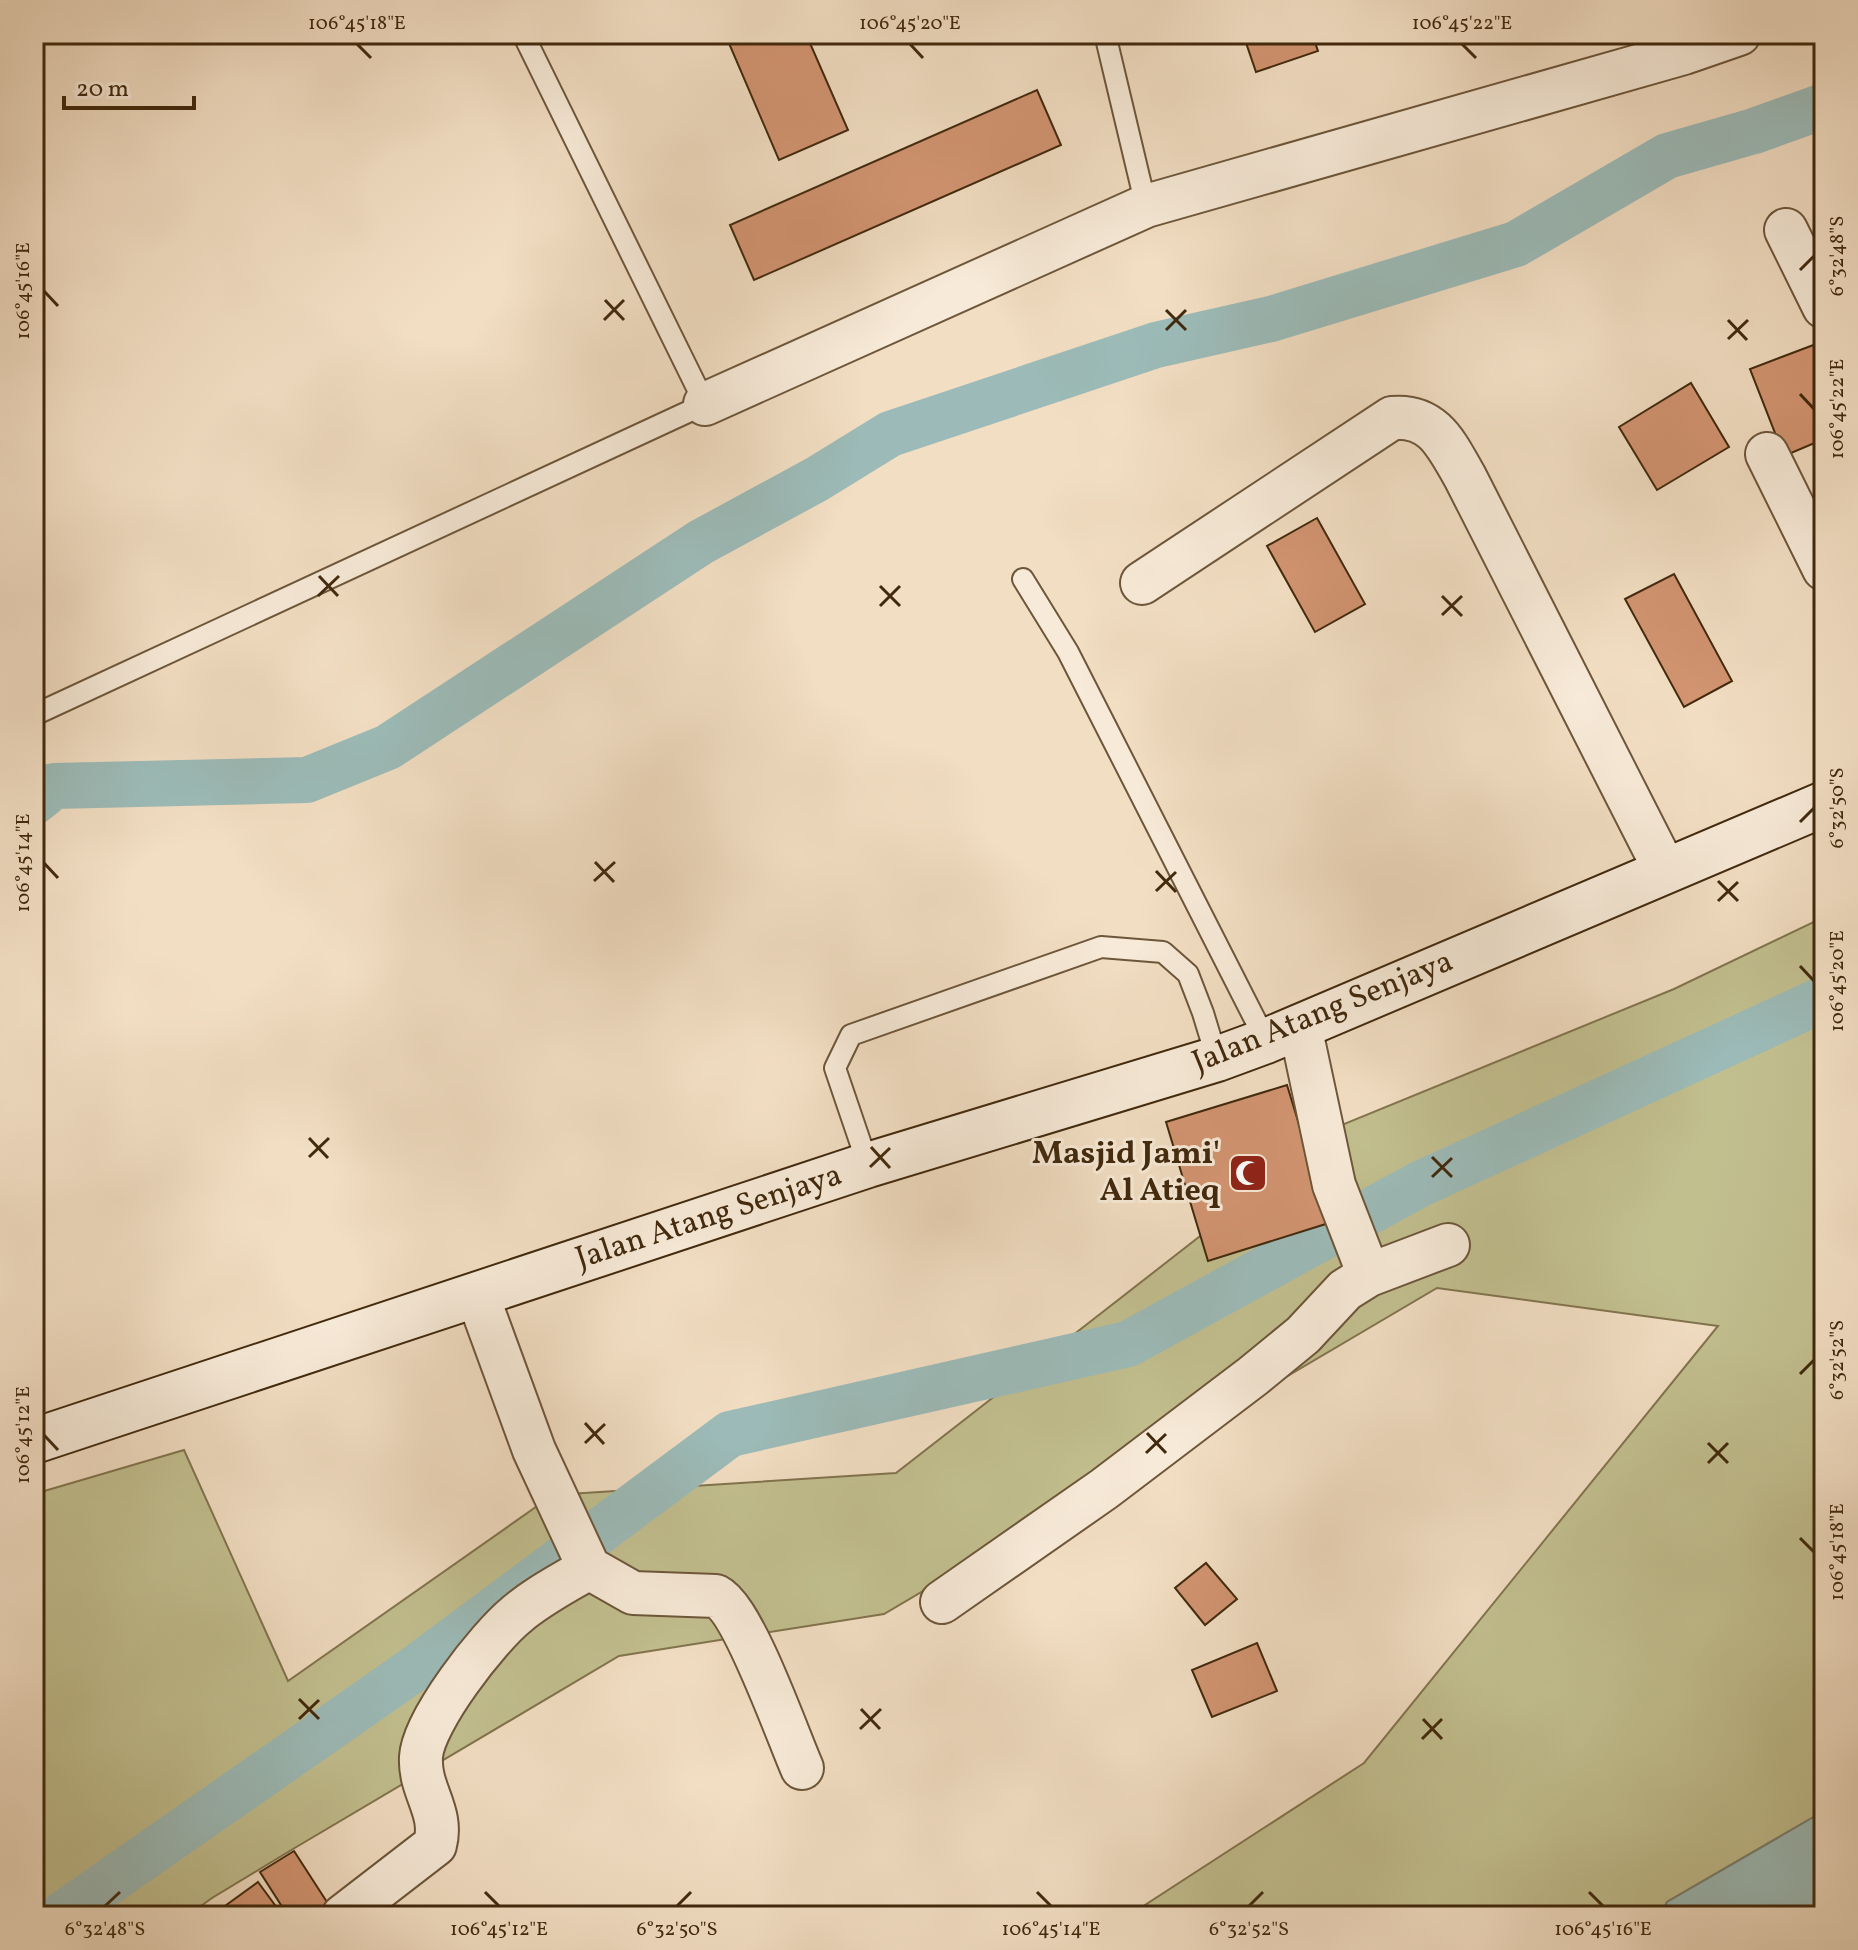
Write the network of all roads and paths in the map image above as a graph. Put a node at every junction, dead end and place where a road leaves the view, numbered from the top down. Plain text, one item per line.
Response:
1 (523, 34) edge
2 (1105, 34) edge
3 (1739, 34) edge
4 (1146, 206) junction
5 (1786, 230) dead end
6 (1824, 307) edge
7 (705, 404) junction
8 (1767, 454) dead end
9 (1824, 569) edge
10 (1023, 579) dead end
11 (1142, 583) dead end
12 (34, 715) edge
13 (1824, 804) edge
14 (1665, 870) junction
15 (1283, 1034) junction
16 (1217, 1059) junction
17 (868, 1165) junction
18 (1448, 1245) dead end
19 (1364, 1264) junction
20 (477, 1294) junction
21 (34, 1441) edge
22 (586, 1562) junction
23 (942, 1602) dead end
24 (802, 1768) dead end
25 (343, 1916) edge

1 - 7 lane
2 - 4 lane
3 - 4 street
4 - 7 street
5 - 6 street
7 - 12 lane
8 - 9 street
10 - 15 lane
11 - 14 street
13 - 14 main road, Jalan Atang Senjaya
14 - 15 main road, Jalan Atang Senjaya
15 - 16 main road, Jalan Atang Senjaya
15 - 19 street
16 - 17 main road, Jalan Atang Senjaya
16 - 17 lane
17 - 20 main road, Jalan Atang Senjaya
18 - 19 street
19 - 23 street
20 - 21 main road, Jalan Atang Senjaya
20 - 22 street
22 - 24 street
22 - 25 street

